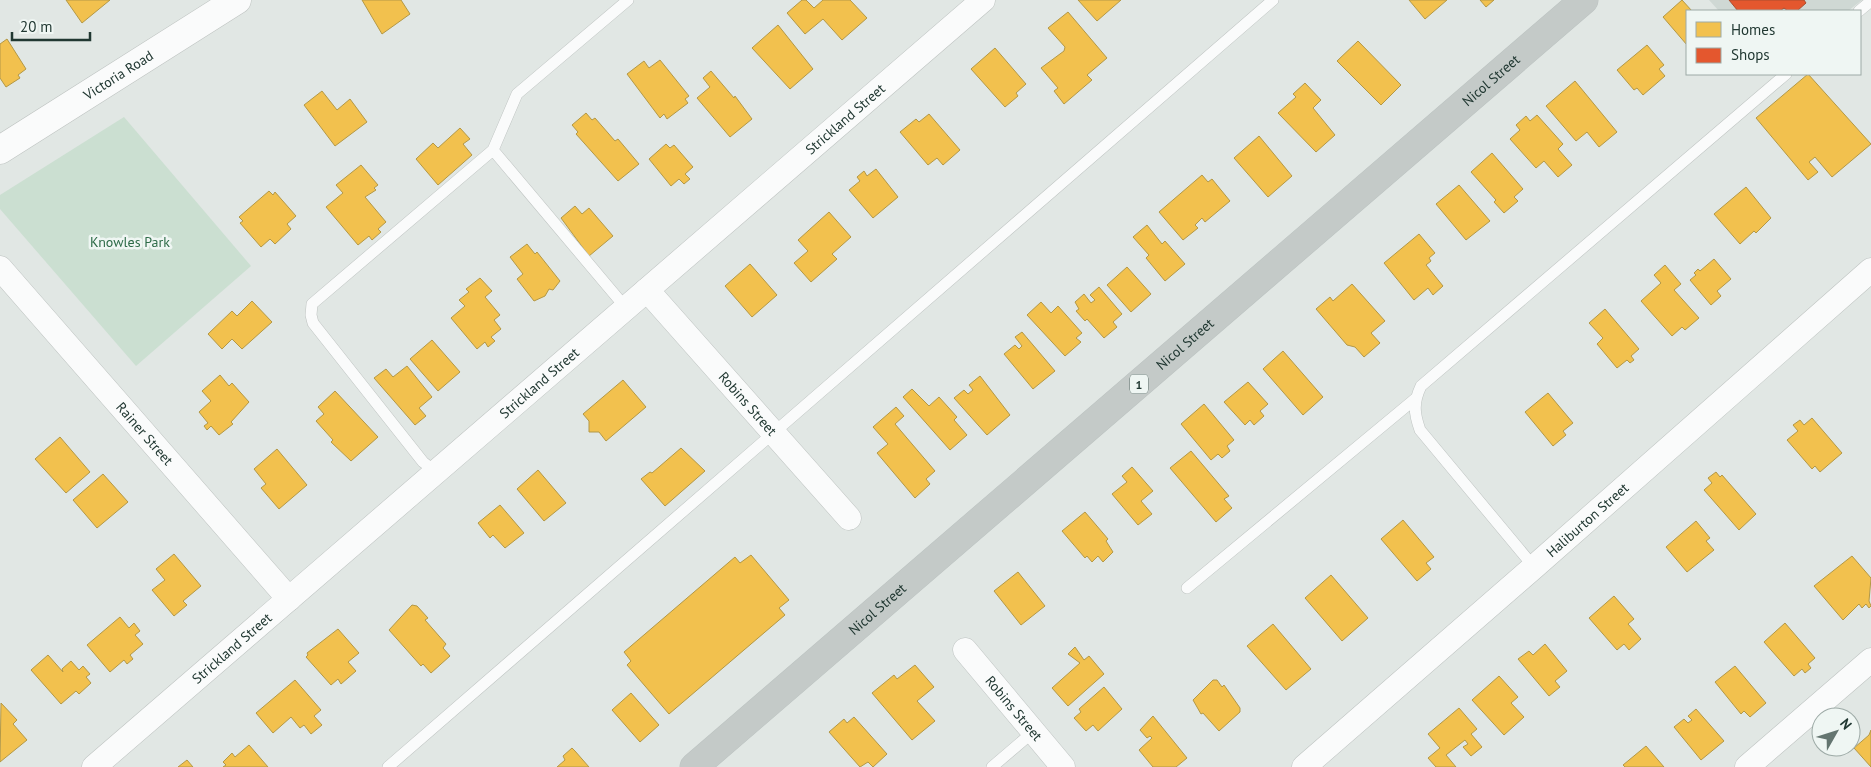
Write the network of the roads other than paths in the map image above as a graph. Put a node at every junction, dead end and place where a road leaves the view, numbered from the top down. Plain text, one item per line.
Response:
1 (237, 0) edge
2 (628, 0) edge
3 (983, 0) edge
4 (1273, 0) edge
5 (1584, 0) edge
6 (1871, 1) edge
7 (1860, 10) edge
8 (1785, 75) edge
9 (0, 150) edge
10 (493, 150) junction
11 (0, 268) edge
12 (1871, 270) edge
13 (647, 290) junction
14 (626, 308) junction
15 (1415, 399) junction
16 (774, 434) junction
17 (436, 472) junction
18 (849, 518) dead end
19 (1534, 568) junction
20 (1187, 588) dead end
21 (289, 598) junction
22 (965, 650) dead end
23 (1871, 660) edge
24 (1033, 732) junction
25 (94, 767) edge
26 (388, 767) edge
27 (694, 767) edge
28 (992, 767) edge
29 (1063, 767) edge
30 (1304, 767) edge
31 (1747, 767) edge

1 - 9 street, Victoria Road
2 - 10 lane
3 - 13 street, Strickland Street
4 - 16 lane
5 - 27 highway, Nicol Street / 1
6 - 7 lane
8 - 15 lane
10 - 14 lane
10 - 17 lane
11 - 21 street, Rainer Street
12 - 19 street, Haliburton Street
13 - 14 street, Strickland Street
13 - 16 street, Robins Street
14 - 17 street, Strickland Street
15 - 19 lane
15 - 20 lane
16 - 18 street, Robins Street
16 - 26 lane
17 - 21 street, Strickland Street
19 - 30 street, Haliburton Street
21 - 25 street, Strickland Street
22 - 24 street, Robins Street
23 - 31 street
24 - 28 lane
24 - 29 street, Robins Street

